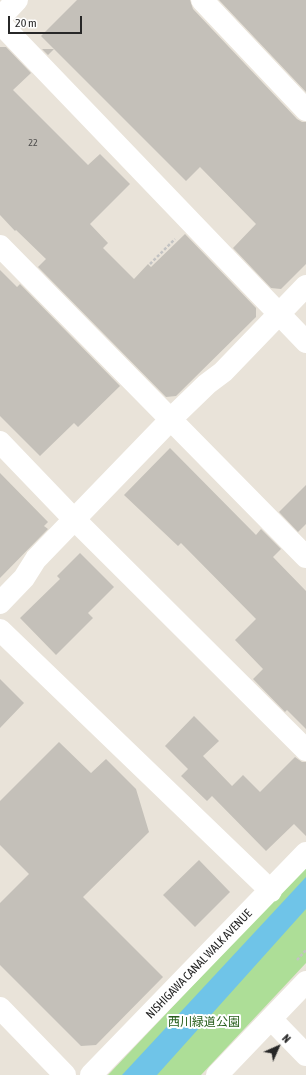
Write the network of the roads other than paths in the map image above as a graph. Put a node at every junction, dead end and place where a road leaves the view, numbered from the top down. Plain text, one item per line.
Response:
1 (17, 0) edge
2 (202, 0) edge
3 (0, 18) edge
4 (0, 23) edge
5 (306, 110) edge
6 (0, 246) edge
7 (306, 286) edge
8 (279, 314) junction
9 (306, 342) edge
10 (170, 420) junction
11 (0, 442) edge
12 (75, 520) junction
13 (306, 557) edge
14 (0, 603) edge
15 (0, 630) edge
16 (306, 750) edge
17 (306, 853) edge
18 (271, 891) junction
19 (306, 982) edge
20 (0, 1008) edge
21 (271, 1019) junction
22 (306, 1055) edge
23 (65, 1075) edge
24 (91, 1075) edge
25 (217, 1075) edge

1 - 3 street
2 - 5 street
4 - 8 street
6 - 10 street
7 - 8 street
8 - 9 street
8 - 10 street
10 - 12 street
10 - 13 street
11 - 12 street
12 - 14 street
12 - 16 street
15 - 18 street
17 - 18 street, NISHIGAWA CANAL WALK AVENUE
18 - 24 street, NISHIGAWA CANAL WALK AVENUE
19 - 21 street
20 - 23 street
21 - 22 street
21 - 25 street

